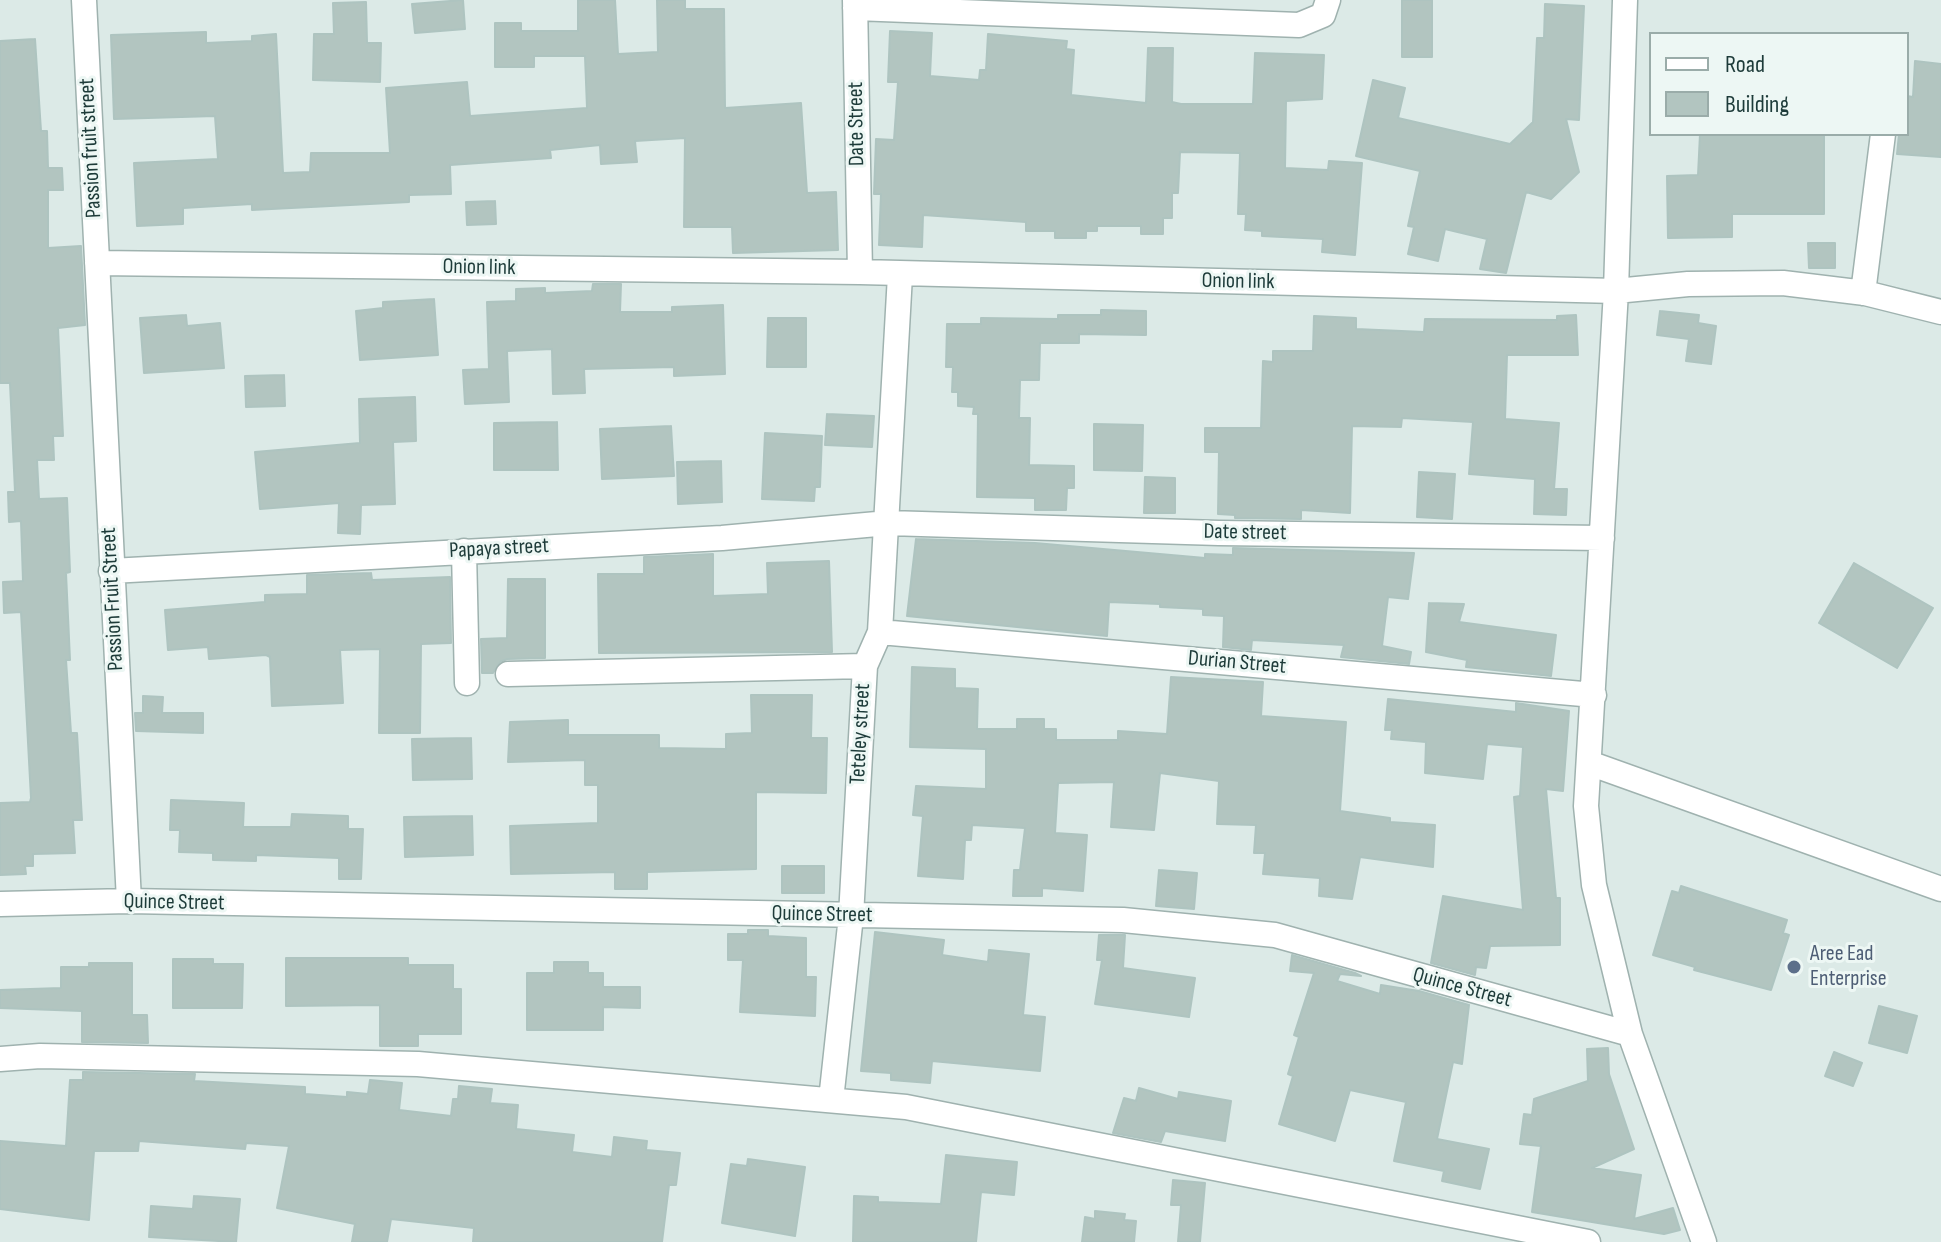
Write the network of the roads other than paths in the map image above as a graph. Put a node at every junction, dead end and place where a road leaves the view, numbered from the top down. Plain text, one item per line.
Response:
1 (84, 0) edge
2 (1328, 0) edge
3 (1625, 0) edge
4 (855, 4) edge
5 (1883, 136) edge
6 (97, 263) junction
7 (860, 272) junction
8 (900, 275) junction
9 (1616, 291) junction
10 (1863, 293) junction
11 (98, 296) joint
12 (1941, 312) edge
13 (888, 523) junction
14 (1602, 538) junction
15 (464, 551) junction
16 (111, 571) junction
17 (880, 632) junction
18 (865, 666) junction
19 (508, 674) dead end
20 (467, 683) dead end
21 (1594, 695) junction
22 (1589, 763) junction
23 (1941, 889) edge
24 (129, 901) junction
25 (0, 904) edge
26 (851, 916) junction
27 (1630, 1034) junction
28 (0, 1059) edge
29 (831, 1100) junction
30 (1588, 1242) edge
31 (1704, 1242) edge

1 - 6 street, Passion fruit street
2 - 4 street
3 - 9 street
4 - 7 street, Date Street
5 - 10 street
6 - 7 street, Onion link
6 - 11 street, Passion fruit street
7 - 8 street, Onion link
8 - 9 street, Onion link
8 - 13 street, Teteley street
9 - 10 street, Onion link
9 - 14 street
10 - 12 street, Onion link
11 - 16 street, Passion Fruit Street
13 - 14 street, Date street
13 - 15 street, Papaya street
13 - 17 street, Teteley street
14 - 21 street
15 - 16 street, Papaya street
15 - 20 street
16 - 24 street, Passion Fruit Street
17 - 18 street, Teteley street
17 - 21 street, Durian Street
18 - 19 street
18 - 26 street, Teteley street
21 - 22 street
22 - 23 street
22 - 27 street
24 - 25 street, Quince Street
24 - 26 street, Quince Street
26 - 27 street, Quince Street
26 - 29 street, Teteley street
27 - 31 street
28 - 29 street
29 - 30 street

